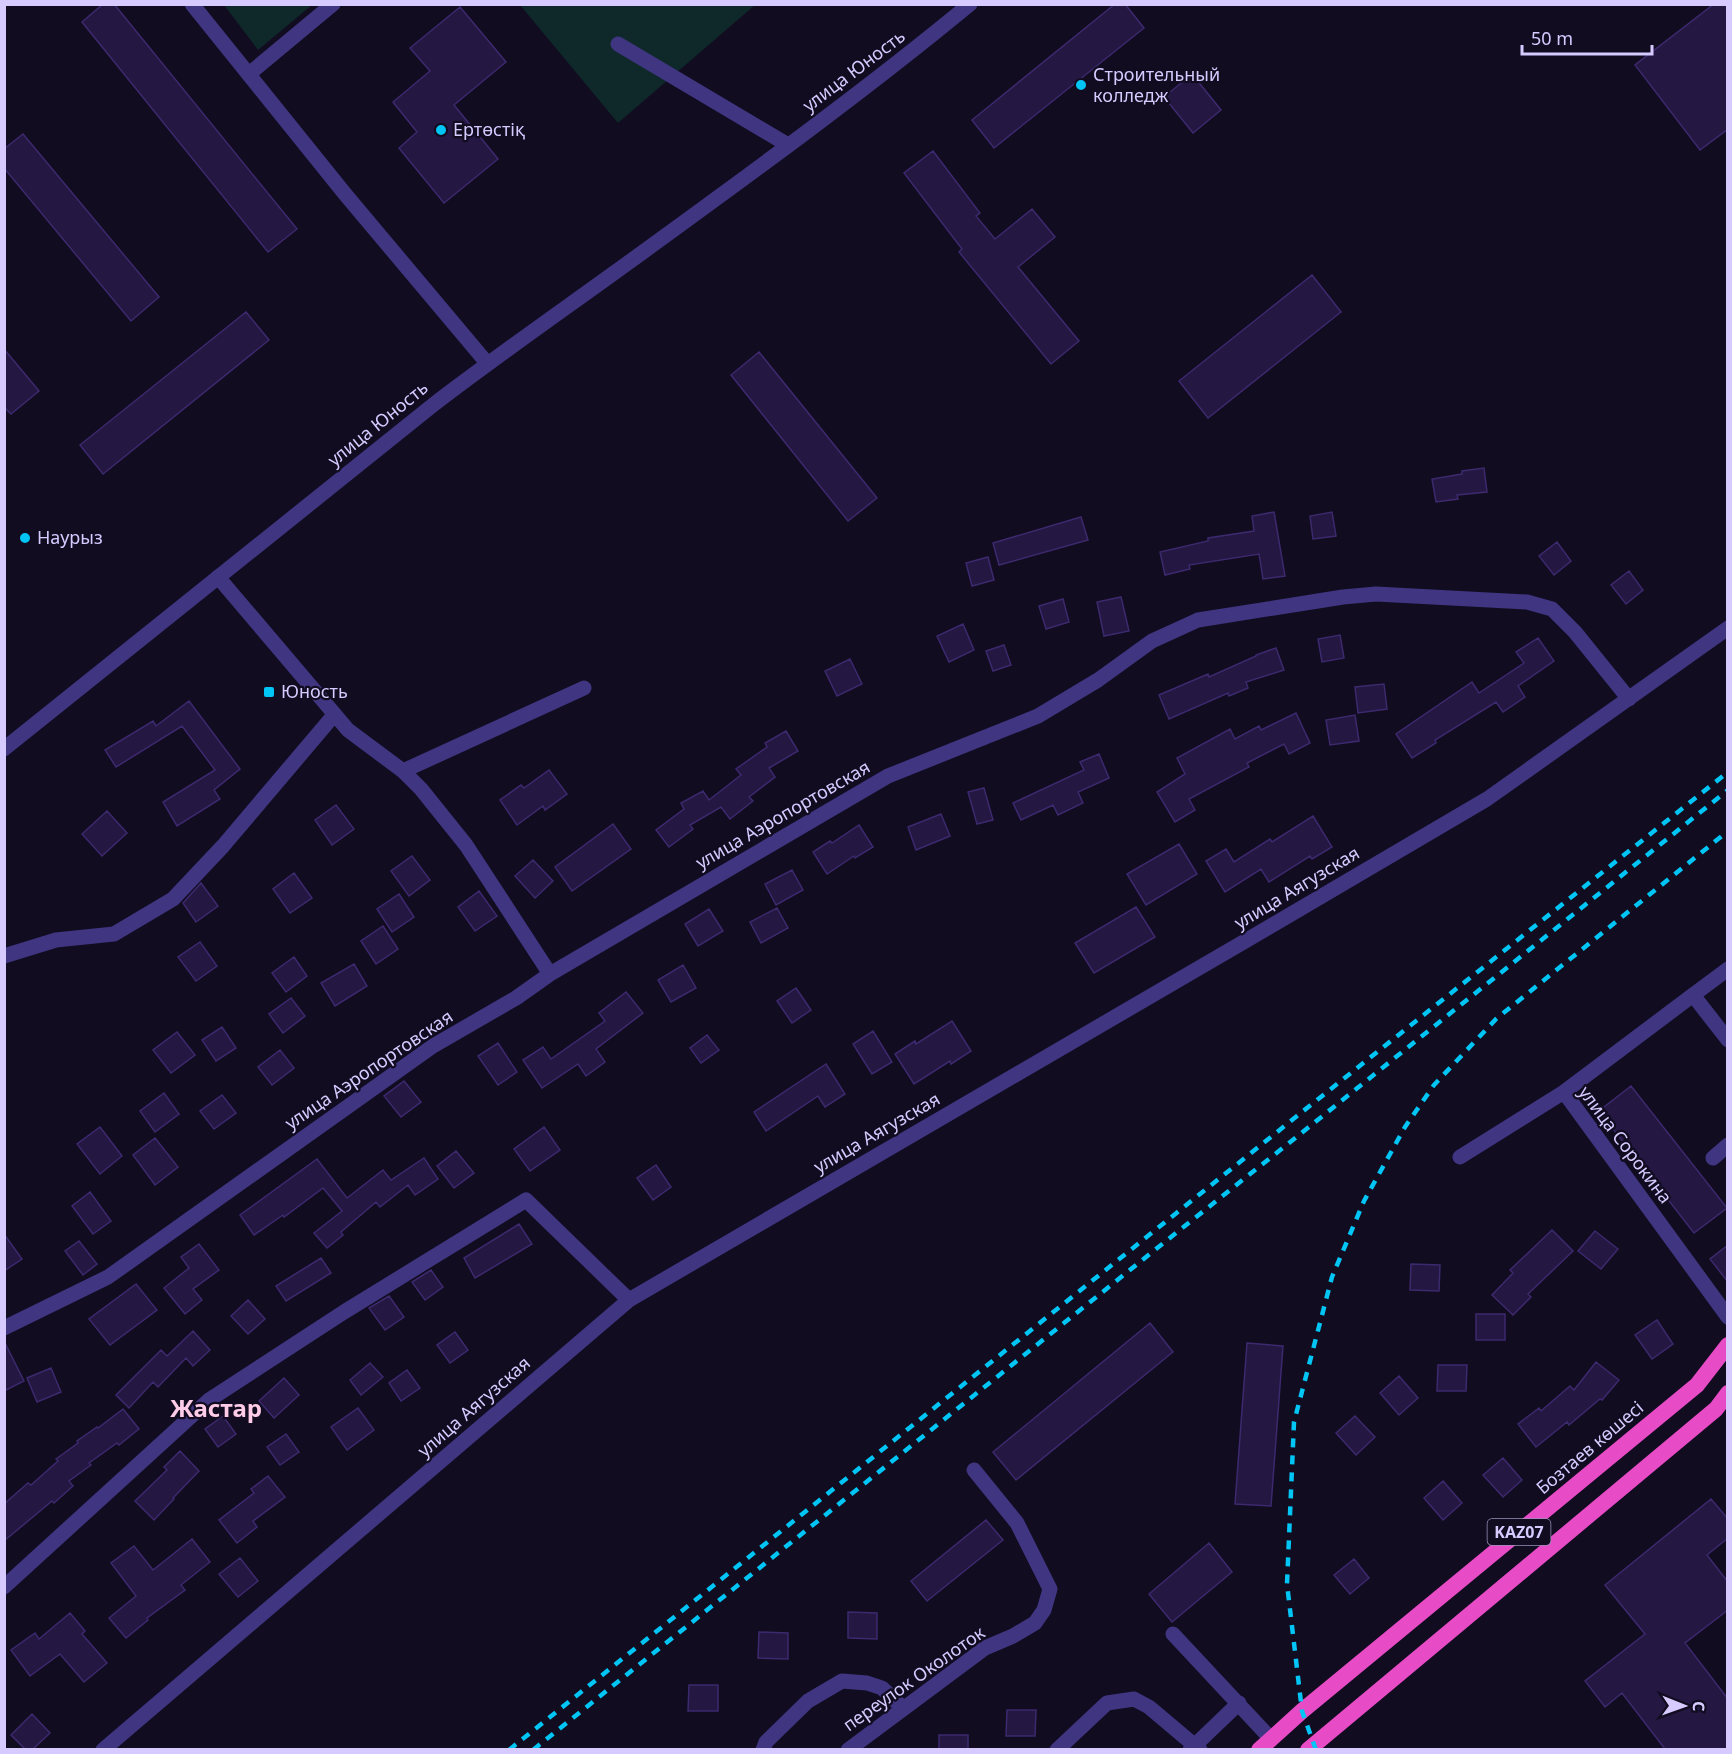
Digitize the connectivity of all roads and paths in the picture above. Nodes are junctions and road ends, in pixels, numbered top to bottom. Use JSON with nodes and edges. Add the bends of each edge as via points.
{"nodes":[{"id":1,"x":192,"y":4,"type":"edge"},
{"id":2,"x":333,"y":4,"type":"edge"},
{"id":3,"x":970,"y":4,"type":"edge"},
{"id":4,"x":618,"y":44,"type":"dead end"},
{"id":5,"x":249,"y":74,"type":"junction"},
{"id":6,"x":788,"y":144,"type":"junction"},
{"id":7,"x":487,"y":363,"type":"junction"},
{"id":8,"x":218,"y":577,"type":"junction"},
{"id":9,"x":1728,"y":628,"type":"edge"},
{"id":10,"x":584,"y":688,"type":"dead end"},
{"id":11,"x":1629,"y":699,"type":"junction"},
{"id":12,"x":334,"y":715,"type":"junction"},
{"id":13,"x":4,"y":749,"type":"edge"},
{"id":14,"x":403,"y":771,"type":"junction"},
{"id":15,"x":4,"y":956,"type":"edge"},
{"id":16,"x":1728,"y":969,"type":"edge"},
{"id":17,"x":550,"y":974,"type":"junction"},
{"id":18,"x":1693,"y":995,"type":"junction"},
{"id":19,"x":1728,"y":1040,"type":"edge"},
{"id":20,"x":1564,"y":1092,"type":"junction"},
{"id":21,"x":1728,"y":1145,"type":"edge"},
{"id":22,"x":1460,"y":1157,"type":"dead end"},
{"id":23,"x":1713,"y":1158,"type":"dead end"},
{"id":24,"x":629,"y":1300,"type":"junction"},
{"id":25,"x":1728,"y":1317,"type":"edge"},
{"id":26,"x":4,"y":1328,"type":"edge"},
{"id":27,"x":1728,"y":1345,"type":"edge"},
{"id":28,"x":1728,"y":1393,"type":"edge"},
{"id":29,"x":974,"y":1470,"type":"dead end"},
{"id":30,"x":4,"y":1587,"type":"edge"},
{"id":31,"x":1173,"y":1634,"type":"dead end"},
{"id":32,"x":1239,"y":1703,"type":"junction"},
{"id":33,"x":903,"y":1708,"type":"junction"},
{"id":34,"x":1265,"y":1744,"type":"edge"},
{"id":35,"x":1311,"y":1747,"type":"edge"},
{"id":36,"x":1195,"y":1748,"type":"edge"},
{"id":37,"x":103,"y":1749,"type":"edge"},
{"id":38,"x":763,"y":1749,"type":"edge"},
{"id":39,"x":848,"y":1749,"type":"edge"},
{"id":40,"x":1057,"y":1749,"type":"edge"}],
"edges":[{"from":1,"to":5,"type":"street"},
{"from":2,"to":5,"type":"street"},
{"from":3,"to":6,"type":"street","name":"улица Юность"},
{"from":4,"to":6,"type":"street"},
{"from":5,"to":7,"type":"street"},
{"from":6,"to":7,"type":"street","name":"улица Юность"},
{"from":7,"to":8,"type":"street","name":"улица Юность"},
{"from":8,"to":12,"type":"street"},
{"from":8,"to":13,"type":"street","name":"улица Юность"},
{"from":9,"to":11,"type":"street","name":"улица Аягузская"},
{"from":10,"to":14,"type":"street"},
{"from":11,"to":17,"type":"street","name":"улица Аэропортовская","via":[[1552,609],[1527,602],[1376,594],[1198,620],[1152,641],[1038,716],[888,776]]},
{"from":11,"to":24,"type":"street","name":"улица Аягузская","via":[[1487,799]]},
{"from":12,"to":14,"type":"street"},
{"from":12,"to":15,"type":"street","via":[[173,899],[114,934],[56,940]]},
{"from":14,"to":17,"type":"street","via":[[466,845]]},
{"from":16,"to":18,"type":"street"},
{"from":17,"to":26,"type":"street","name":"улица Аэропортовская","via":[[433,1046],[108,1277]]},
{"from":18,"to":19,"type":"street"},
{"from":18,"to":20,"type":"street"},
{"from":20,"to":22,"type":"street","name":"улица Сорокина"},
{"from":20,"to":25,"type":"street","name":"улица Сорокина"},
{"from":21,"to":23,"type":"street"},
{"from":24,"to":30,"type":"street","via":[[526,1200],[208,1400]]},
{"from":24,"to":37,"type":"street","name":"улица Аягузская"},
{"from":27,"to":34,"type":"highway","name":"Бозтаев көшесі","number":"KAZ07","via":[[1697,1385]]},
{"from":28,"to":35,"type":"highway","number":"KAZ07","via":[[1716,1408]]},
{"from":29,"to":33,"type":"street","name":"переулок Околоток","via":[[1017,1523],[1050,1589],[1044,1610],[1035,1623],[985,1648]]},
{"from":31,"to":32,"type":"street"},
{"from":32,"to":34,"type":"street"},
{"from":32,"to":36,"type":"street"},
{"from":33,"to":38,"type":"street","via":[[882,1688],[842,1681],[808,1701]]},
{"from":33,"to":39,"type":"street","name":"переулок Околоток"},
{"from":36,"to":40,"type":"street","via":[[1149,1707],[1134,1699],[1107,1703]]}]}
